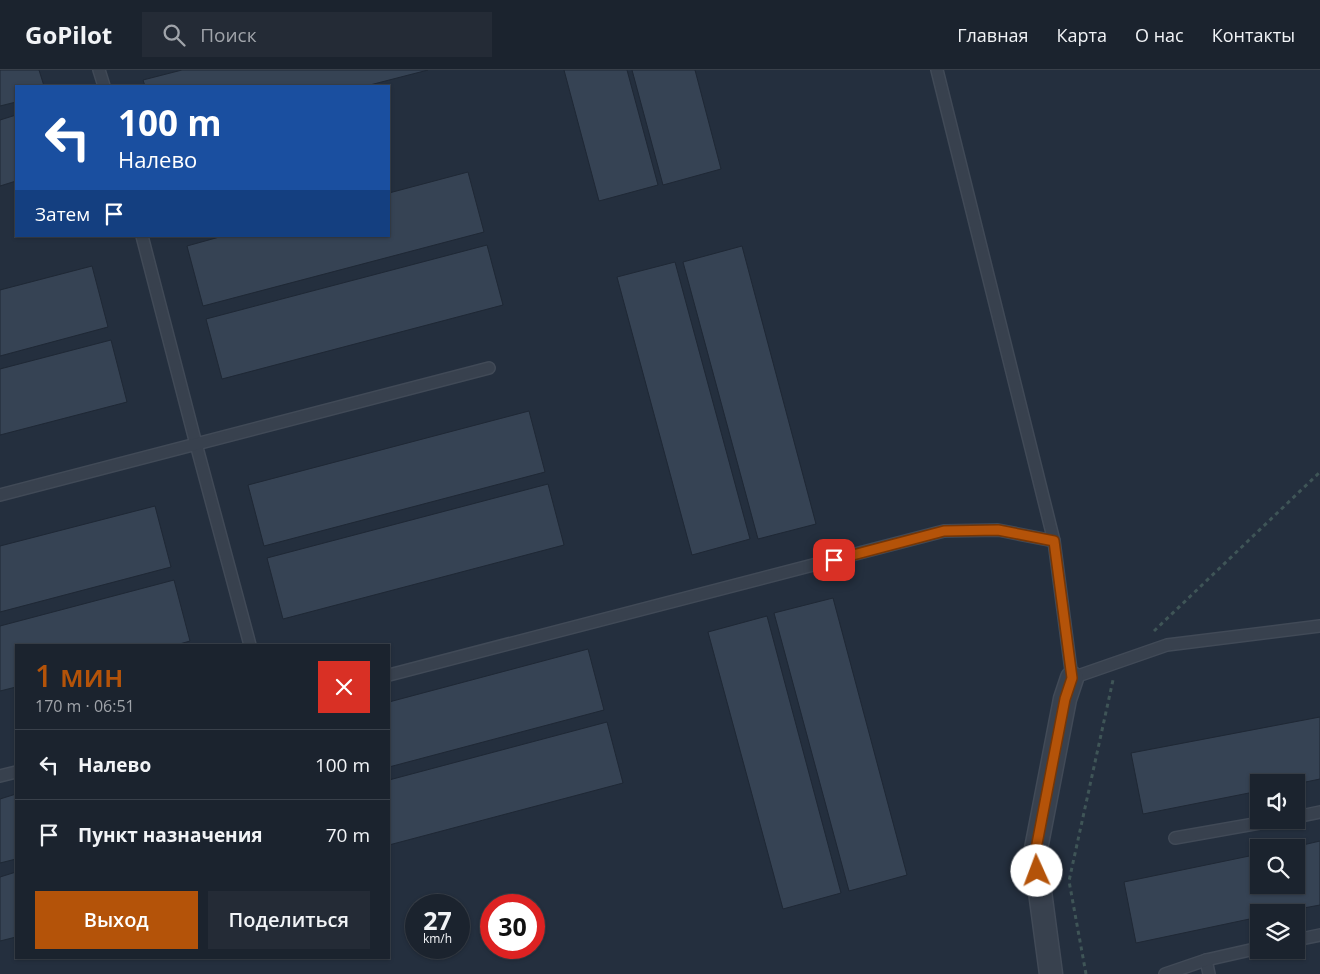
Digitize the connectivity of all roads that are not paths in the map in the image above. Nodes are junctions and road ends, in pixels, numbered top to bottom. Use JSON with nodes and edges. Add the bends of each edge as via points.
{"nodes":[{"id":1,"x":100,"y":70,"type":"edge"},
{"id":2,"x":937,"y":70,"type":"edge"},
{"id":3,"x":104,"y":85,"type":"edge"},
{"id":4,"x":142,"y":237,"type":"edge"},
{"id":5,"x":489,"y":368,"type":"dead end"},
{"id":6,"x":196,"y":444,"type":"junction"},
{"id":7,"x":0,"y":495,"type":"edge"},
{"id":8,"x":1054,"y":541,"type":"junction"},
{"id":9,"x":1320,"y":626,"type":"edge"},
{"id":10,"x":250,"y":644,"type":"edge"},
{"id":11,"x":390,"y":675,"type":"edge"},
{"id":12,"x":1072,"y":678,"type":"junction"},
{"id":13,"x":15,"y":772,"type":"edge"},
{"id":14,"x":0,"y":776,"type":"edge"},
{"id":15,"x":1320,"y":812,"type":"edge"},
{"id":16,"x":1305,"y":815,"type":"edge"},
{"id":17,"x":1250,"y":825,"type":"edge"},
{"id":18,"x":1175,"y":838,"type":"dead end"},
{"id":19,"x":1320,"y":935,"type":"edge"},
{"id":20,"x":1305,"y":938,"type":"edge"},
{"id":21,"x":1250,"y":950,"type":"edge"},
{"id":22,"x":1206,"y":960,"type":"junction"},
{"id":23,"x":1051,"y":974,"type":"edge"},
{"id":24,"x":1165,"y":974,"type":"edge"},
{"id":25,"x":1209,"y":974,"type":"edge"}],
"edges":[{"from":1,"to":3,"type":"lane"},
{"from":2,"to":8,"type":"lane"},
{"from":4,"to":6,"type":"lane"},
{"from":5,"to":6,"type":"lane"},
{"from":6,"to":7,"type":"lane"},
{"from":6,"to":10,"type":"lane"},
{"from":8,"to":11,"type":"lane","via":[[998,530],[944,531]]},
{"from":8,"to":12,"type":"lane"},
{"from":9,"to":12,"type":"lane","via":[[1167,645]]},
{"from":12,"to":23,"type":"street","via":[[1065,699],[1035,854]]},
{"from":13,"to":14,"type":"lane"},
{"from":15,"to":16,"type":"lane"},
{"from":17,"to":18,"type":"lane"},
{"from":19,"to":20,"type":"lane"},
{"from":21,"to":22,"type":"lane"},
{"from":22,"to":24,"type":"lane"},
{"from":22,"to":25,"type":"lane"}]}
